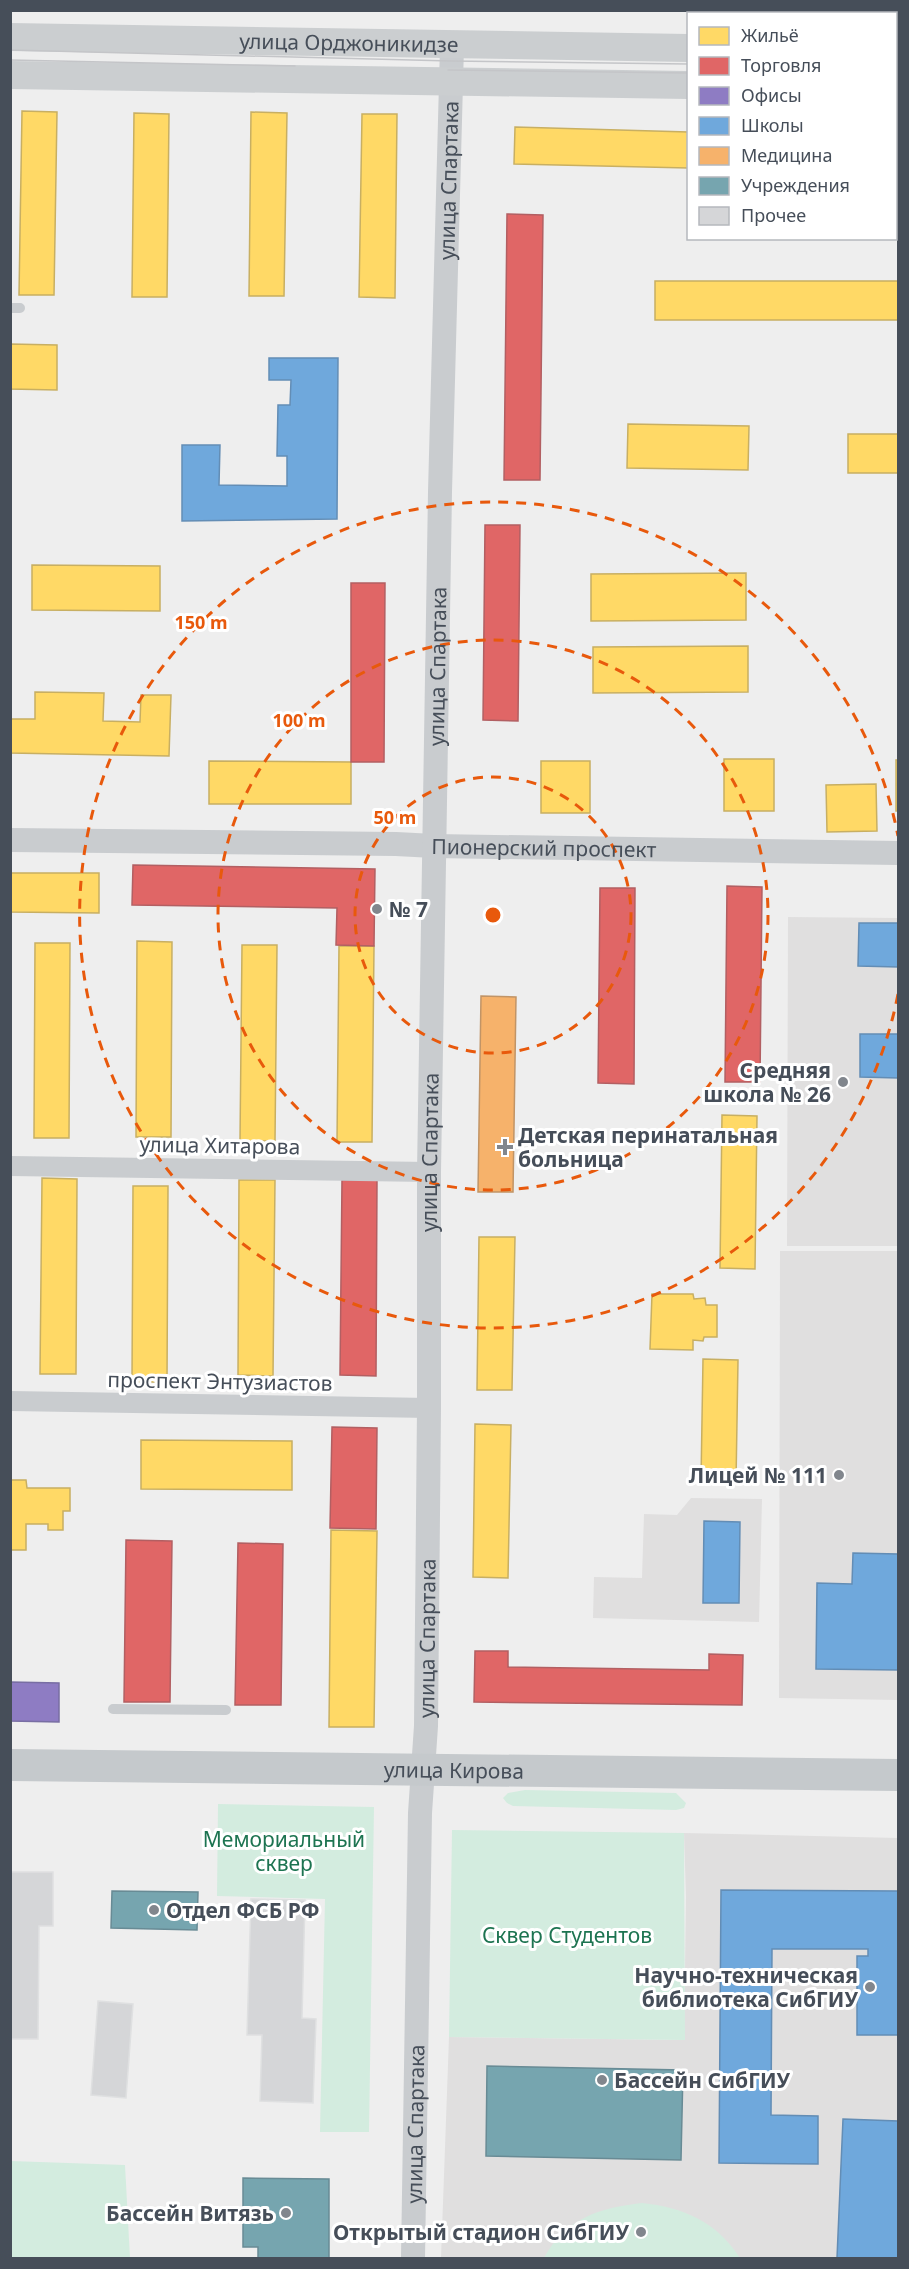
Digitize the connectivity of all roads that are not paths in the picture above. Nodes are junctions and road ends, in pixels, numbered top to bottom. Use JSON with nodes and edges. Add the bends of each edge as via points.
{"nodes":[{"id":1,"x":10,"y":37,"type":"edge"},
{"id":2,"x":452,"y":46,"type":"junction"},
{"id":3,"x":687,"y":48,"type":"edge"},
{"id":4,"x":10,"y":75,"type":"edge"},
{"id":5,"x":451,"y":82,"type":"junction"},
{"id":6,"x":687,"y":85,"type":"edge"},
{"id":7,"x":10,"y":840,"type":"edge"},
{"id":8,"x":434,"y":846,"type":"junction"},
{"id":9,"x":898,"y":853,"type":"edge"},
{"id":10,"x":10,"y":1166,"type":"edge"},
{"id":11,"x":429,"y":1172,"type":"junction"},
{"id":12,"x":10,"y":1401,"type":"edge"},
{"id":13,"x":429,"y":1408,"type":"junction"},
{"id":14,"x":113,"y":1710,"type":"dead end"},
{"id":15,"x":226,"y":1710,"type":"dead end"},
{"id":16,"x":10,"y":1765,"type":"edge"},
{"id":17,"x":422,"y":1770,"type":"junction"},
{"id":18,"x":898,"y":1775,"type":"edge"},
{"id":19,"x":413,"y":2259,"type":"edge"}],
"edges":[{"from":1,"to":2,"type":"main road","name":"улица Орджоникидзе"},
{"from":2,"to":3,"type":"main road","name":"улица Орджоникидзе"},
{"from":2,"to":5,"type":"street","name":"улица Спартака"},
{"from":4,"to":5,"type":"main road","name":"улица Орджоникидзе"},
{"from":5,"to":6,"type":"main road","name":"улица Орджоникидзе"},
{"from":5,"to":8,"type":"street","name":"улица Спартака"},
{"from":7,"to":8,"type":"street","name":"Пионерский проспект"},
{"from":8,"to":9,"type":"street","name":"Пионерский проспект"},
{"from":8,"to":11,"type":"street","name":"улица Спартака"},
{"from":10,"to":11,"type":"street","name":"улица Хитарова"},
{"from":11,"to":13,"type":"street","name":"улица Спартака"},
{"from":12,"to":13,"type":"street","name":"проспект Энтузиастов"},
{"from":13,"to":17,"type":"street","name":"улица Спартака","via":[[426,1726]]},
{"from":14,"to":15,"type":"lane"},
{"from":16,"to":17,"type":"main road","name":"улица Кирова"},
{"from":17,"to":18,"type":"main road","name":"улица Кирова"},
{"from":17,"to":19,"type":"street","name":"улица Спартака"}]}
